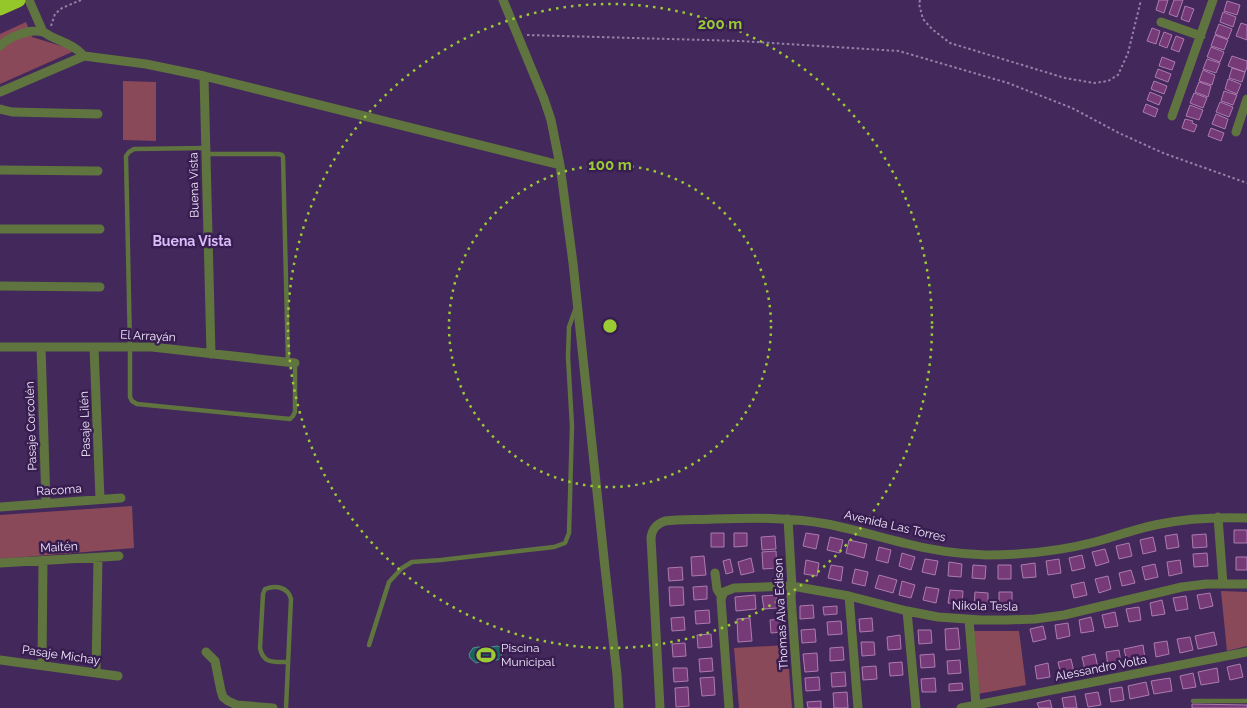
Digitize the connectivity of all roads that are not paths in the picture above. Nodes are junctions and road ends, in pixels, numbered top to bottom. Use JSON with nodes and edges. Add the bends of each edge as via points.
{"nodes":[{"id":1,"x":18,"y":0,"type":"edge"},
{"id":2,"x":28,"y":0,"type":"edge"},
{"id":3,"x":504,"y":0,"type":"edge"},
{"id":4,"x":1213,"y":0,"type":"edge"},
{"id":5,"x":0,"y":8,"type":"edge"},
{"id":6,"x":1161,"y":22,"type":"dead end"},
{"id":7,"x":43,"y":32,"type":"junction"},
{"id":8,"x":1200,"y":36,"type":"junction"},
{"id":9,"x":0,"y":46,"type":"edge"},
{"id":10,"x":84,"y":56,"type":"junction"},
{"id":11,"x":204,"y":76,"type":"junction"},
{"id":12,"x":0,"y":92,"type":"edge"},
{"id":13,"x":1247,"y":100,"type":"edge"},
{"id":14,"x":0,"y":109,"type":"edge"},
{"id":15,"x":98,"y":114,"type":"dead end"},
{"id":16,"x":1172,"y":116,"type":"dead end"},
{"id":17,"x":1244,"y":119,"type":"edge"},
{"id":18,"x":1236,"y":132,"type":"dead end"},
{"id":19,"x":206,"y":151,"type":"junction"},
{"id":20,"x":560,"y":165,"type":"junction"},
{"id":21,"x":0,"y":170,"type":"edge"},
{"id":22,"x":98,"y":171,"type":"dead end"},
{"id":23,"x":100,"y":228,"type":"dead end"},
{"id":24,"x":0,"y":229,"type":"edge"},
{"id":25,"x":0,"y":286,"type":"edge"},
{"id":26,"x":100,"y":287,"type":"dead end"},
{"id":27,"x":578,"y":304,"type":"junction"},
{"id":28,"x":0,"y":347,"type":"edge"},
{"id":29,"x":41,"y":347,"type":"junction"},
{"id":30,"x":94,"y":347,"type":"junction"},
{"id":31,"x":130,"y":347,"type":"junction"},
{"id":32,"x":211,"y":354,"type":"junction"},
{"id":33,"x":291,"y":363,"type":"junction"},
{"id":34,"x":121,"y":498,"type":"dead end"},
{"id":35,"x":100,"y":499,"type":"junction"},
{"id":36,"x":46,"y":503,"type":"junction"},
{"id":37,"x":0,"y":507,"type":"edge"},
{"id":38,"x":1218,"y":517,"type":"junction"},
{"id":39,"x":1247,"y":518,"type":"edge"},
{"id":40,"x":788,"y":519,"type":"junction"},
{"id":41,"x":119,"y":556,"type":"dead end"},
{"id":42,"x":98,"y":558,"type":"junction"},
{"id":43,"x":43,"y":561,"type":"junction"},
{"id":44,"x":0,"y":563,"type":"edge"},
{"id":45,"x":715,"y":573,"type":"dead end"},
{"id":46,"x":1223,"y":584,"type":"junction"},
{"id":47,"x":1247,"y":584,"type":"edge"},
{"id":48,"x":792,"y":586,"type":"junction"},
{"id":49,"x":723,"y":594,"type":"junction"},
{"id":50,"x":849,"y":596,"type":"junction"},
{"id":51,"x":907,"y":611,"type":"junction"},
{"id":52,"x":969,"y":620,"type":"junction"},
{"id":53,"x":369,"y":645,"type":"dead end"},
{"id":54,"x":206,"y":652,"type":"dead end"},
{"id":55,"x":1247,"y":652,"type":"edge"},
{"id":56,"x":0,"y":660,"type":"edge"},
{"id":57,"x":288,"y":662,"type":"junction"},
{"id":58,"x":42,"y":666,"type":"junction"},
{"id":59,"x":96,"y":673,"type":"junction"},
{"id":60,"x":118,"y":676,"type":"dead end"},
{"id":61,"x":1193,"y":701,"type":"dead end"},
{"id":62,"x":1247,"y":701,"type":"edge"},
{"id":63,"x":976,"y":705,"type":"junction"},
{"id":64,"x":273,"y":708,"type":"edge"},
{"id":65,"x":286,"y":708,"type":"edge"},
{"id":66,"x":619,"y":708,"type":"edge"},
{"id":67,"x":660,"y":708,"type":"edge"},
{"id":68,"x":729,"y":708,"type":"edge"},
{"id":69,"x":799,"y":708,"type":"edge"},
{"id":70,"x":858,"y":708,"type":"edge"},
{"id":71,"x":916,"y":708,"type":"edge"},
{"id":72,"x":961,"y":708,"type":"edge"}],
"edges":[{"from":1,"to":5,"type":"highway"},
{"from":2,"to":7,"type":"street"},
{"from":3,"to":20,"type":"street","via":[[544,99]]},
{"from":4,"to":8,"type":"street"},
{"from":6,"to":8,"type":"street"},
{"from":7,"to":9,"type":"street","via":[[12,37]]},
{"from":7,"to":10,"type":"street","via":[[77,48]]},
{"from":8,"to":16,"type":"street"},
{"from":10,"to":11,"type":"street"},
{"from":10,"to":12,"type":"street"},
{"from":11,"to":19,"type":"street","name":"Buena Vista"},
{"from":11,"to":20,"type":"street"},
{"from":13,"to":17,"type":"street"},
{"from":14,"to":15,"type":"street"},
{"from":17,"to":18,"type":"street"},
{"from":19,"to":31,"type":"lane","via":[[134,149],[126,156]]},
{"from":19,"to":32,"type":"street","name":"Buena Vista"},
{"from":19,"to":33,"type":"lane","via":[[278,154],[283,157]]},
{"from":20,"to":27,"type":"street"},
{"from":21,"to":22,"type":"street"},
{"from":23,"to":24,"type":"street"},
{"from":25,"to":26,"type":"street"},
{"from":27,"to":53,"type":"lane","via":[[569,327],[572,426],[566,543],[554,547],[412,562],[389,582]]},
{"from":27,"to":66,"type":"street"},
{"from":28,"to":29,"type":"street","name":"El Arrayán"},
{"from":29,"to":30,"type":"street","name":"El Arrayán"},
{"from":29,"to":36,"type":"street","name":"Pasaje Corcolén"},
{"from":30,"to":31,"type":"street","name":"El Arrayán"},
{"from":30,"to":35,"type":"street","name":"Pasaje Lilén"},
{"from":31,"to":32,"type":"street","name":"El Arrayán"},
{"from":31,"to":33,"type":"lane","via":[[129,394],[137,404],[290,419],[294,415]]},
{"from":32,"to":33,"type":"street","name":"El Arrayán"},
{"from":34,"to":35,"type":"street","name":"Racoma"},
{"from":35,"to":36,"type":"street","name":"Racoma"},
{"from":36,"to":37,"type":"street","name":"Racoma"},
{"from":38,"to":39,"type":"street","name":"Avenida Las Torres"},
{"from":38,"to":40,"type":"street","name":"Avenida Las Torres","via":[[1161,524],[1058,549],[994,555],[905,544],[828,524]]},
{"from":38,"to":46,"type":"street"},
{"from":40,"to":48,"type":"street","name":"Thomas Alva Edison"},
{"from":40,"to":67,"type":"street","name":"Avenida Las Torres","via":[[669,521],[655,526],[651,538]]},
{"from":41,"to":42,"type":"street","name":"Maitén"},
{"from":42,"to":43,"type":"street","name":"Maitén"},
{"from":42,"to":59,"type":"street"},
{"from":43,"to":44,"type":"street","name":"Maitén"},
{"from":43,"to":58,"type":"street"},
{"from":45,"to":49,"type":"street","via":[[717,589]]},
{"from":46,"to":47,"type":"street","name":"Nikola Tesla"},
{"from":46,"to":52,"type":"street","name":"Nikola Tesla","via":[[1182,587],[1049,617]]},
{"from":48,"to":49,"type":"street","name":"Nikola Tesla","via":[[738,587]]},
{"from":48,"to":50,"type":"street","name":"Nikola Tesla"},
{"from":48,"to":69,"type":"street","name":"Thomas Alva Edison","via":[[790,597]]},
{"from":49,"to":68,"type":"street"},
{"from":50,"to":51,"type":"street","name":"Nikola Tesla"},
{"from":50,"to":70,"type":"street"},
{"from":51,"to":52,"type":"street","name":"Nikola Tesla"},
{"from":51,"to":71,"type":"street"},
{"from":52,"to":63,"type":"street"},
{"from":54,"to":64,"type":"street","via":[[215,661],[221,691],[228,701],[237,705]]},
{"from":55,"to":63,"type":"street","name":"Alessandro Volta"},
{"from":56,"to":58,"type":"street","name":"Pasaje Michay"},
{"from":57,"to":57,"type":"lane","via":[[291,599],[286,590],[269,587],[263,594],[261,653],[268,660]]},
{"from":57,"to":65,"type":"lane"},
{"from":58,"to":59,"type":"street","name":"Pasaje Michay"},
{"from":59,"to":60,"type":"street","name":"Pasaje Michay"},
{"from":61,"to":62,"type":"lane"},
{"from":63,"to":72,"type":"street","name":"Alessandro Volta"}]}
